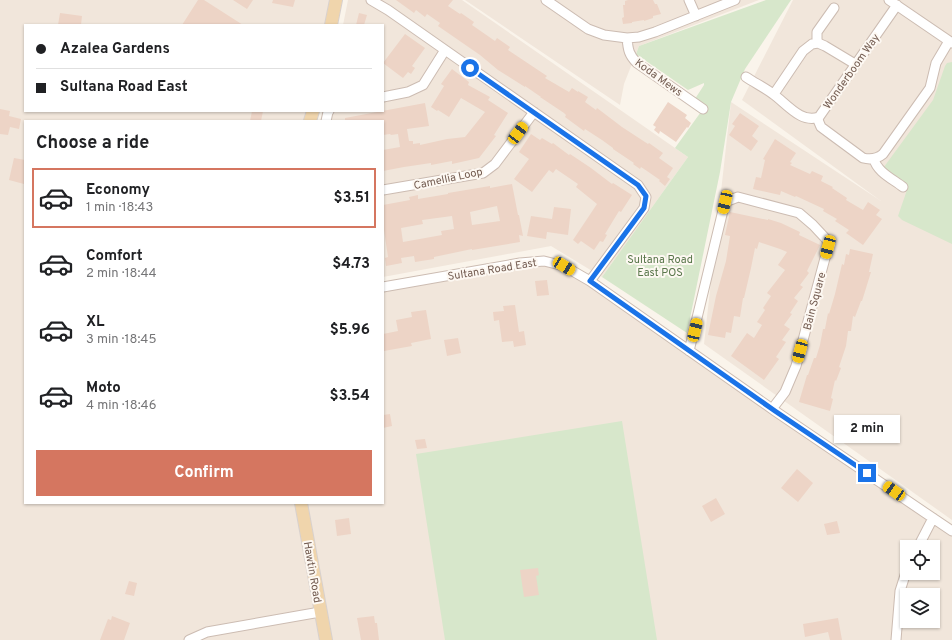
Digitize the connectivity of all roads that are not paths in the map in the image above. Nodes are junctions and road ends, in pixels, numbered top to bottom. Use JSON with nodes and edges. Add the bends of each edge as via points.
{"nodes":[{"id":1,"x":336,"y":0,"type":"edge"},
{"id":2,"x":371,"y":0,"type":"edge"},
{"id":3,"x":546,"y":0,"type":"edge"},
{"id":4,"x":689,"y":0,"type":"edge"},
{"id":5,"x":735,"y":0,"type":"edge"},
{"id":6,"x":893,"y":3,"type":"edge"},
{"id":7,"x":834,"y":8,"type":"dead end"},
{"id":8,"x":696,"y":16,"type":"junction"},
{"id":9,"x":331,"y":24,"type":"edge"},
{"id":10,"x":627,"y":38,"type":"junction"},
{"id":11,"x":950,"y":42,"type":"edge"},
{"id":12,"x":818,"y":43,"type":"junction"},
{"id":13,"x":445,"y":50,"type":"junction"},
{"id":14,"x":856,"y":64,"type":"junction"},
{"id":15,"x":746,"y":77,"type":"dead end"},
{"id":16,"x":774,"y":94,"type":"junction"},
{"id":17,"x":384,"y":97,"type":"edge"},
{"id":18,"x":703,"y":109,"type":"dead end"},
{"id":19,"x":534,"y":112,"type":"junction"},
{"id":20,"x":819,"y":117,"type":"junction"},
{"id":21,"x":874,"y":159,"type":"junction"},
{"id":22,"x":903,"y":187,"type":"dead end"},
{"id":23,"x":384,"y":190,"type":"edge"},
{"id":24,"x":590,"y":281,"type":"junction"},
{"id":25,"x":384,"y":287,"type":"edge"},
{"id":26,"x":690,"y":351,"type":"junction"},
{"id":27,"x":772,"y":409,"type":"junction"},
{"id":28,"x":301,"y":504,"type":"edge"},
{"id":29,"x":933,"y":518,"type":"junction"},
{"id":30,"x":952,"y":531,"type":"edge"},
{"id":31,"x":922,"y":540,"type":"edge"},
{"id":32,"x":904,"y":580,"type":"edge"},
{"id":33,"x":320,"y":612,"type":"junction"},
{"id":34,"x":189,"y":640,"type":"edge"},
{"id":35,"x":326,"y":640,"type":"edge"},
{"id":36,"x":896,"y":640,"type":"edge"}],
"edges":[{"from":1,"to":9,"type":"main road"},
{"from":2,"to":13,"type":"street"},
{"from":3,"to":10,"type":"street","via":[[588,28],[604,35]]},
{"from":4,"to":8,"type":"street"},
{"from":5,"to":8,"type":"street"},
{"from":6,"to":11,"type":"street"},
{"from":6,"to":14,"type":"street","name":"Wonderboom Way"},
{"from":7,"to":12,"type":"street","via":[[817,32]]},
{"from":8,"to":10,"type":"street","via":[[655,32]]},
{"from":10,"to":18,"type":"street","name":"Koda Mews","via":[[630,53],[638,63]]},
{"from":11,"to":21,"type":"street","via":[[936,63],[930,88],[883,154]]},
{"from":12,"to":14,"type":"street"},
{"from":12,"to":16,"type":"street","via":[[803,51]]},
{"from":13,"to":17,"type":"street","via":[[423,85],[408,92]]},
{"from":13,"to":19,"type":"street"},
{"from":14,"to":20,"type":"street","name":"Wonderboom Way"},
{"from":15,"to":16,"type":"street"},
{"from":16,"to":20,"type":"street","via":[[804,117]]},
{"from":19,"to":23,"type":"street","name":"Camellia Loop","via":[[495,164],[483,173]]},
{"from":19,"to":24,"type":"street","via":[[638,185],[646,196],[644,208]]},
{"from":20,"to":21,"type":"street","name":"Wonderboom Way","via":[[819,124],[823,130],[863,158]]},
{"from":21,"to":22,"type":"street","via":[[883,173]]},
{"from":24,"to":25,"type":"street","name":"Sultana Road East","via":[[564,266],[544,261]]},
{"from":24,"to":26,"type":"street","name":"Sultana Road East"},
{"from":26,"to":27,"type":"street","name":"Sultana Road East"},
{"from":26,"to":27,"type":"street","name":"Bain Square","via":[[725,202],[738,197],[799,213],[827,240],[828,247],[796,366],[785,392]]},
{"from":27,"to":29,"type":"street","name":"Sultana Road East"},
{"from":28,"to":33,"type":"main road","name":"Hawtin Road"},
{"from":29,"to":30,"type":"street","name":"Sultana Road East"},
{"from":29,"to":31,"type":"street"},
{"from":32,"to":36,"type":"street","via":[[900,592]]},
{"from":33,"to":34,"type":"street","via":[[206,632]]},
{"from":33,"to":35,"type":"main road","name":"Hawtin Road"}]}
